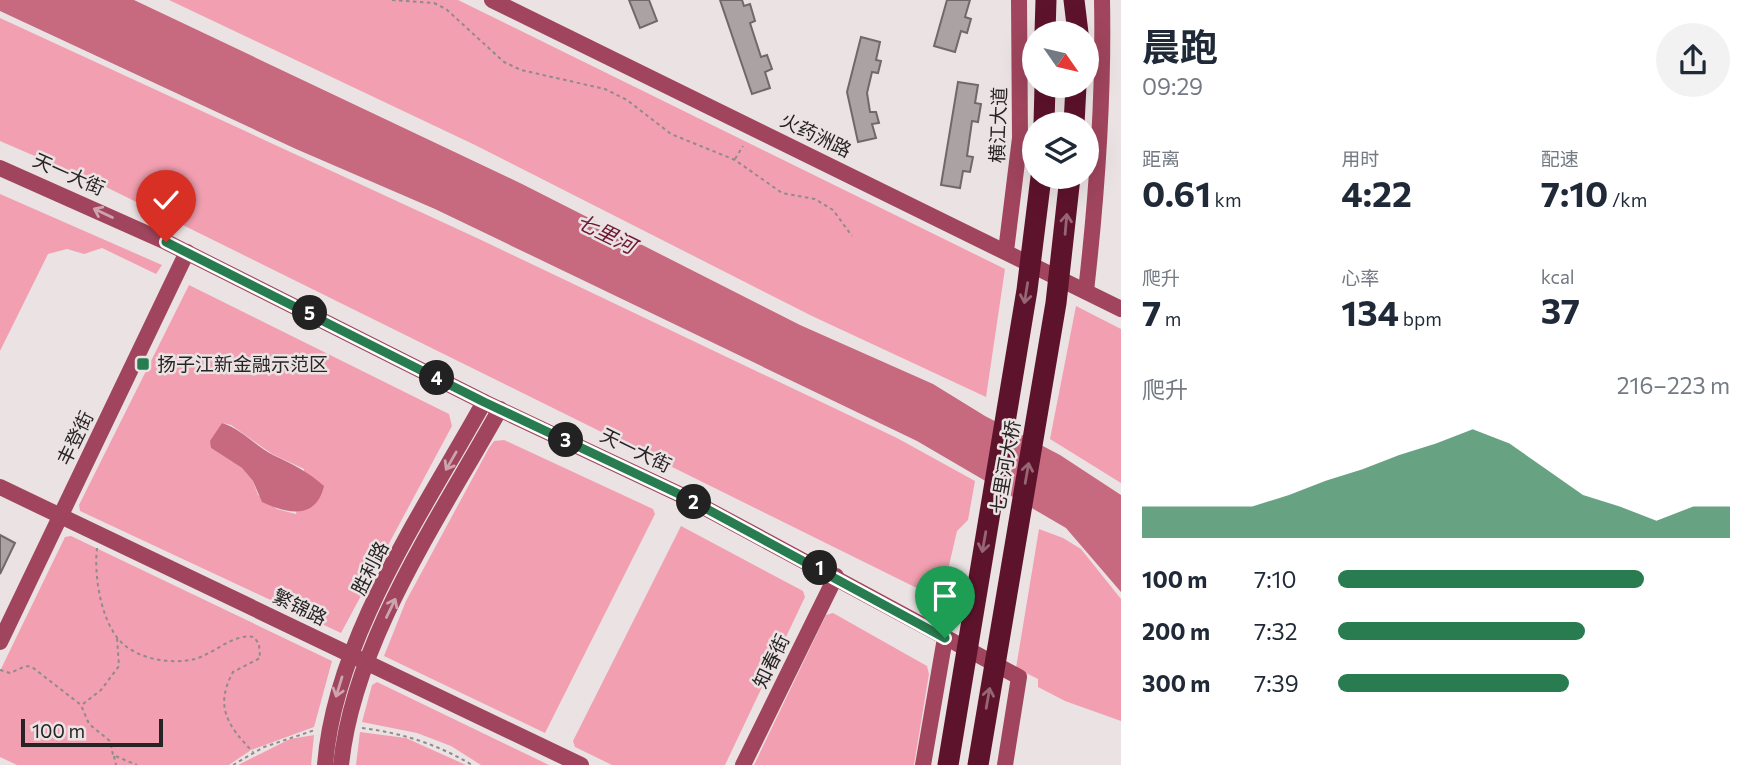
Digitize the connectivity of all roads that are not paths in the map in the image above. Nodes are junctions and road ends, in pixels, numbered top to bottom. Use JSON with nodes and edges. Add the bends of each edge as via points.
{"nodes":[{"id":1,"x":492,"y":0,"type":"edge"},
{"id":2,"x":1019,"y":0,"type":"edge"},
{"id":3,"x":1074,"y":0,"type":"edge"},
{"id":4,"x":1080,"y":0,"type":"edge"},
{"id":5,"x":1102,"y":0,"type":"edge"},
{"id":6,"x":1077,"y":21,"type":"edge"},
{"id":7,"x":1079,"y":21,"type":"edge"},
{"id":8,"x":0,"y":168,"type":"edge"},
{"id":9,"x":1040,"y":189,"type":"edge"},
{"id":10,"x":1069,"y":189,"type":"edge"},
{"id":11,"x":1006,"y":251,"type":"junction"},
{"id":12,"x":187,"y":252,"type":"junction"},
{"id":13,"x":1086,"y":290,"type":"junction"},
{"id":14,"x":1121,"y":309,"type":"edge"},
{"id":15,"x":484,"y":402,"type":"junction"},
{"id":16,"x":500,"y":409,"type":"junction"},
{"id":17,"x":0,"y":487,"type":"edge"},
{"id":18,"x":61,"y":516,"type":"junction"},
{"id":19,"x":836,"y":576,"type":"junction"},
{"id":20,"x":945,"y":638,"type":"junction"},
{"id":21,"x":0,"y":642,"type":"edge"},
{"id":22,"x":357,"y":658,"type":"junction"},
{"id":23,"x":325,"y":765,"type":"edge"},
{"id":24,"x":341,"y":765,"type":"edge"},
{"id":25,"x":581,"y":765,"type":"edge"},
{"id":26,"x":743,"y":765,"type":"edge"},
{"id":27,"x":923,"y":765,"type":"edge"},
{"id":28,"x":948,"y":765,"type":"edge"},
{"id":29,"x":978,"y":765,"type":"edge"},
{"id":30,"x":1005,"y":765,"type":"edge"}],
"edges":[{"from":1,"to":11,"type":"street","name":"火药洲路"},
{"from":2,"to":11,"type":"street","name":"横江大道","via":[[1020,138]]},
{"from":3,"to":6,"type":"highway"},
{"from":4,"to":7,"type":"highway"},
{"from":5,"to":13,"type":"street","via":[[1097,188]]},
{"from":12,"to":8,"type":"street","name":"天一大街","one_way":true},
{"from":9,"to":28,"type":"highway","name":"七里河大桥","one_way":true,"bridge":true},
{"from":29,"to":10,"type":"highway","name":"七里河大桥","one_way":true,"bridge":true,"via":[[1056,303]]},
{"from":11,"to":13,"type":"street","name":"火药洲路"},
{"from":12,"to":15,"type":"street","name":"天一大街"},
{"from":12,"to":18,"type":"street","name":"丰登街"},
{"from":13,"to":14,"type":"street","name":"火药洲路"},
{"from":15,"to":16,"type":"street","name":"天一大街"},
{"from":15,"to":22,"type":"street","name":"胜利路","one_way":true,"via":[[390,572]]},
{"from":16,"to":19,"type":"street","name":"天一大街","via":[[681,495]]},
{"from":22,"to":16,"type":"street","one_way":true},
{"from":17,"to":18,"type":"street","name":"繁锦路"},
{"from":18,"to":21,"type":"street","name":"丰登街"},
{"from":18,"to":22,"type":"street","name":"繁锦路"},
{"from":19,"to":20,"type":"street","name":"天一大街"},
{"from":19,"to":26,"type":"street","name":"知春街"},
{"from":20,"to":27,"type":"street"},
{"from":20,"to":30,"type":"street","via":[[1019,677]]},
{"from":22,"to":23,"type":"street","name":"胜利路","one_way":true,"via":[[337,694]]},
{"from":22,"to":24,"type":"street"},
{"from":22,"to":25,"type":"street","name":"繁锦路"}]}
